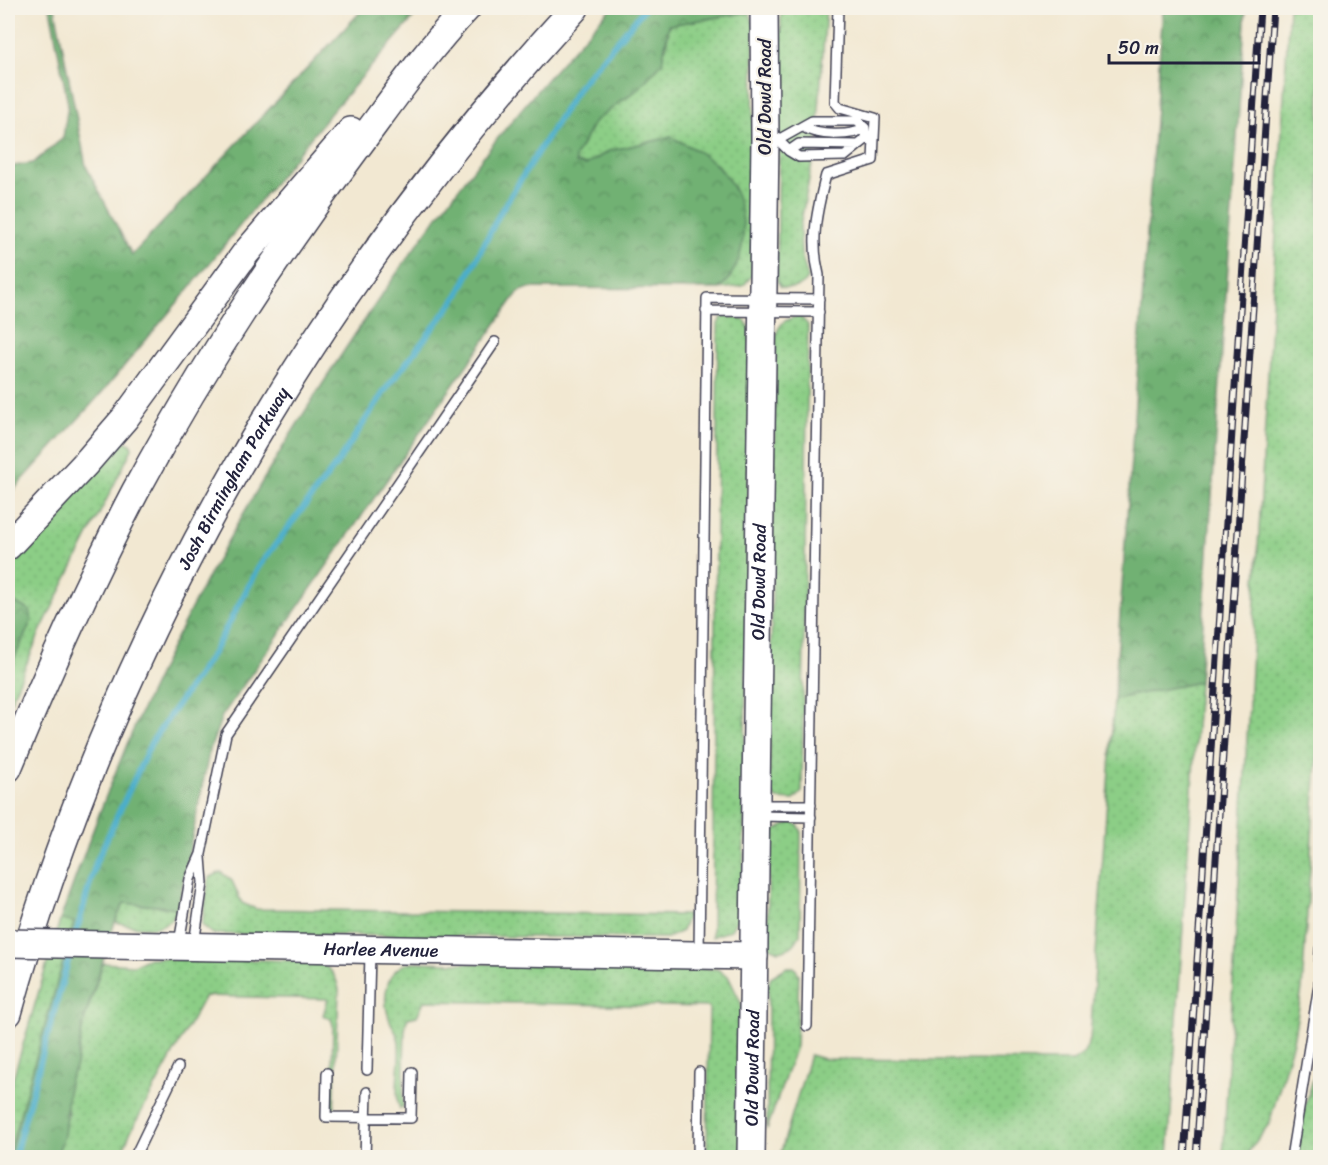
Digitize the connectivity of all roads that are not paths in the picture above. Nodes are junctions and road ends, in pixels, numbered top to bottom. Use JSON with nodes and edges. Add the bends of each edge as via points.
{"nodes":[{"id":1,"x":575,"y":8,"type":"edge"},
{"id":2,"x":764,"y":8,"type":"edge"},
{"id":3,"x":838,"y":8,"type":"edge"},
{"id":4,"x":464,"y":11,"type":"edge"},
{"id":5,"x":866,"y":141,"type":"junction"},
{"id":6,"x":777,"y":144,"type":"junction"},
{"id":7,"x":819,"y":299,"type":"junction"},
{"id":8,"x":763,"y":305,"type":"junction"},
{"id":9,"x":706,"y":311,"type":"junction"},
{"id":10,"x":819,"y":312,"type":"junction"},
{"id":11,"x":495,"y":342,"type":"dead end"},
{"id":12,"x":8,"y":546,"type":"edge"},
{"id":13,"x":8,"y":768,"type":"edge"},
{"id":14,"x":811,"y":806,"type":"junction"},
{"id":15,"x":757,"y":811,"type":"junction"},
{"id":16,"x":811,"y":817,"type":"junction"},
{"id":17,"x":201,"y":855,"type":"junction"},
{"id":18,"x":8,"y":943,"type":"edge"},
{"id":19,"x":186,"y":945,"type":"junction"},
{"id":20,"x":370,"y":948,"type":"junction"},
{"id":21,"x":1320,"y":949,"type":"edge"},
{"id":22,"x":699,"y":953,"type":"junction"},
{"id":23,"x":754,"y":956,"type":"junction"},
{"id":24,"x":8,"y":1013,"type":"edge"},
{"id":25,"x":807,"y":1026,"type":"dead end"},
{"id":26,"x":178,"y":1067,"type":"dead end"},
{"id":27,"x":367,"y":1070,"type":"dead end"},
{"id":28,"x":412,"y":1072,"type":"dead end"},
{"id":29,"x":699,"y":1072,"type":"dead end"},
{"id":30,"x":327,"y":1073,"type":"dead end"},
{"id":31,"x":367,"y":1092,"type":"dead end"},
{"id":32,"x":366,"y":1118,"type":"junction"},
{"id":33,"x":134,"y":1158,"type":"edge"},
{"id":34,"x":365,"y":1158,"type":"edge"},
{"id":35,"x":698,"y":1158,"type":"edge"},
{"id":36,"x":751,"y":1158,"type":"edge"},
{"id":37,"x":1291,"y":1158,"type":"edge"}],
"edges":[{"from":1,"to":24,"type":"main road","name":"Josh Birmingham Parkway","via":[[410,204],[315,339],[224,490],[162,608],[107,728],[31,928]]},
{"from":2,"to":6,"type":"main road","name":"Old Dowd Road"},
{"from":3,"to":5,"type":"lane","via":[[836,102],[840,108],[875,118]]},
{"from":4,"to":12,"type":"main road","via":[[331,152],[245,255],[125,418]]},
{"from":4,"to":13,"type":"main road","via":[[304,218],[216,352],[135,492],[57,651]]},
{"from":5,"to":6,"type":"lane"},
{"from":5,"to":6,"type":"lane","via":[[865,128],[857,121],[812,121]]},
{"from":5,"to":7,"type":"lane","via":[[873,160],[826,175],[813,233]]},
{"from":6,"to":8,"type":"main road","name":"Old Dowd Road"},
{"from":7,"to":8,"type":"lane"},
{"from":7,"to":10,"type":"lane"},
{"from":8,"to":9,"type":"lane"},
{"from":8,"to":9,"type":"lane","via":[[706,298]]},
{"from":8,"to":10,"type":"lane"},
{"from":8,"to":15,"type":"main road","name":"Old Dowd Road"},
{"from":9,"to":22,"type":"lane"},
{"from":10,"to":14,"type":"lane"},
{"from":11,"to":17,"type":"lane","via":[[226,734]]},
{"from":14,"to":15,"type":"lane"},
{"from":14,"to":16,"type":"lane"},
{"from":15,"to":16,"type":"lane"},
{"from":15,"to":23,"type":"main road","name":"Old Dowd Road"},
{"from":16,"to":25,"type":"lane"},
{"from":17,"to":19,"type":"lane","via":[[203,883]]},
{"from":17,"to":19,"type":"lane","via":[[190,879]]},
{"from":18,"to":19,"type":"main road","name":"Harlee Avenue","bridge":true},
{"from":19,"to":20,"type":"main road","name":"Harlee Avenue"},
{"from":20,"to":22,"type":"main road","name":"Harlee Avenue"},
{"from":20,"to":27,"type":"lane"},
{"from":21,"to":37,"type":"lane","via":[[1319,985]]},
{"from":22,"to":23,"type":"main road","name":"Harlee Avenue"},
{"from":23,"to":36,"type":"main road","name":"Old Dowd Road"},
{"from":26,"to":33,"type":"lane"},
{"from":28,"to":32,"type":"lane","via":[[411,1118]]},
{"from":29,"to":35,"type":"lane"},
{"from":30,"to":32,"type":"lane","via":[[326,1117]]},
{"from":31,"to":32,"type":"lane"},
{"from":32,"to":34,"type":"lane"}]}
